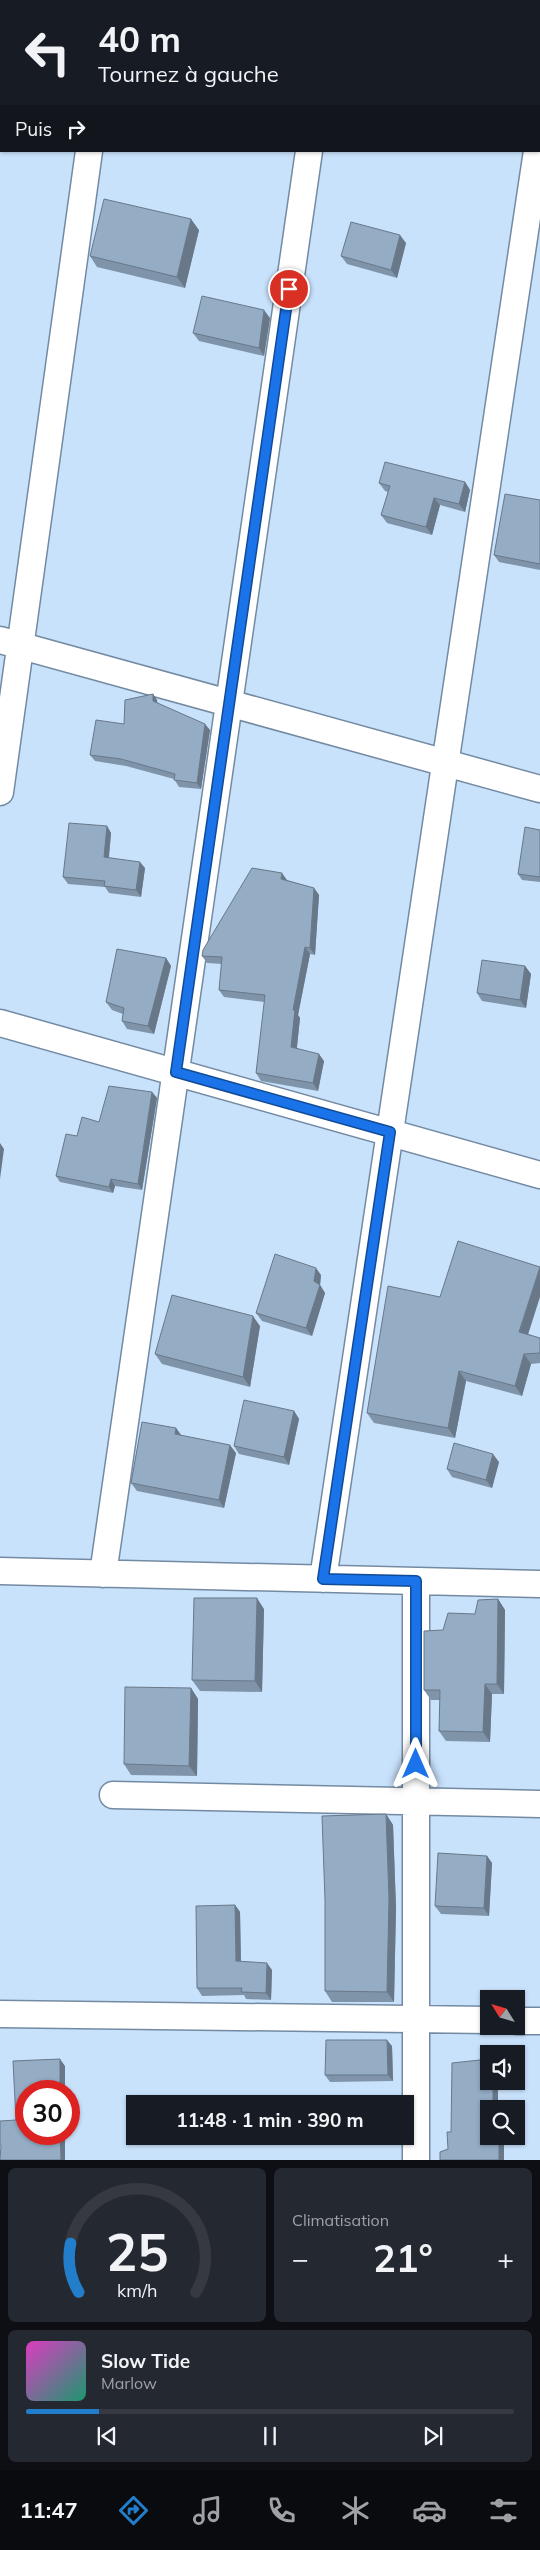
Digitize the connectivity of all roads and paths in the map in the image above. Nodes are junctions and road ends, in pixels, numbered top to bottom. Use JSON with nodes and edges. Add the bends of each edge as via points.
{"nodes":[{"id":1,"x":89,"y":152,"type":"edge"},
{"id":2,"x":309,"y":152,"type":"edge"},
{"id":3,"x":537,"y":152,"type":"edge"},
{"id":4,"x":10,"y":643,"type":"edge"},
{"id":5,"x":230,"y":703,"type":"junction"},
{"id":6,"x":445,"y":762,"type":"junction"},
{"id":7,"x":540,"y":789,"type":"edge"},
{"id":8,"x":0,"y":792,"type":"edge"},
{"id":9,"x":0,"y":1023,"type":"edge"},
{"id":10,"x":176,"y":1072,"type":"junction"},
{"id":11,"x":390,"y":1132,"type":"junction"},
{"id":12,"x":540,"y":1176,"type":"edge"},
{"id":13,"x":0,"y":1571,"type":"edge"},
{"id":14,"x":103,"y":1574,"type":"junction"},
{"id":15,"x":323,"y":1579,"type":"junction"},
{"id":16,"x":416,"y":1581,"type":"junction"},
{"id":17,"x":540,"y":1584,"type":"edge"},
{"id":18,"x":113,"y":1795,"type":"dead end"},
{"id":19,"x":416,"y":1801,"type":"junction"},
{"id":20,"x":540,"y":1804,"type":"edge"},
{"id":21,"x":0,"y":2014,"type":"edge"},
{"id":22,"x":416,"y":2020,"type":"junction"},
{"id":23,"x":480,"y":2020,"type":"edge"},
{"id":24,"x":525,"y":2021,"type":"edge"},
{"id":25,"x":540,"y":2021,"type":"edge"},
{"id":26,"x":416,"y":2160,"type":"edge"}],
"edges":[{"from":1,"to":4,"type":"street"},
{"from":2,"to":5,"type":"street"},
{"from":3,"to":6,"type":"street"},
{"from":4,"to":5,"type":"street"},
{"from":4,"to":8,"type":"street"},
{"from":5,"to":6,"type":"street"},
{"from":5,"to":10,"type":"street"},
{"from":6,"to":7,"type":"street"},
{"from":6,"to":11,"type":"street"},
{"from":9,"to":10,"type":"street"},
{"from":10,"to":11,"type":"street"},
{"from":10,"to":14,"type":"street"},
{"from":11,"to":12,"type":"street"},
{"from":11,"to":15,"type":"street"},
{"from":13,"to":14,"type":"street"},
{"from":14,"to":15,"type":"street"},
{"from":15,"to":16,"type":"street"},
{"from":16,"to":17,"type":"street"},
{"from":16,"to":19,"type":"street"},
{"from":18,"to":19,"type":"street"},
{"from":19,"to":20,"type":"street"},
{"from":19,"to":22,"type":"street"},
{"from":21,"to":22,"type":"street"},
{"from":22,"to":23,"type":"street"},
{"from":22,"to":26,"type":"street"},
{"from":24,"to":25,"type":"street"}]}
